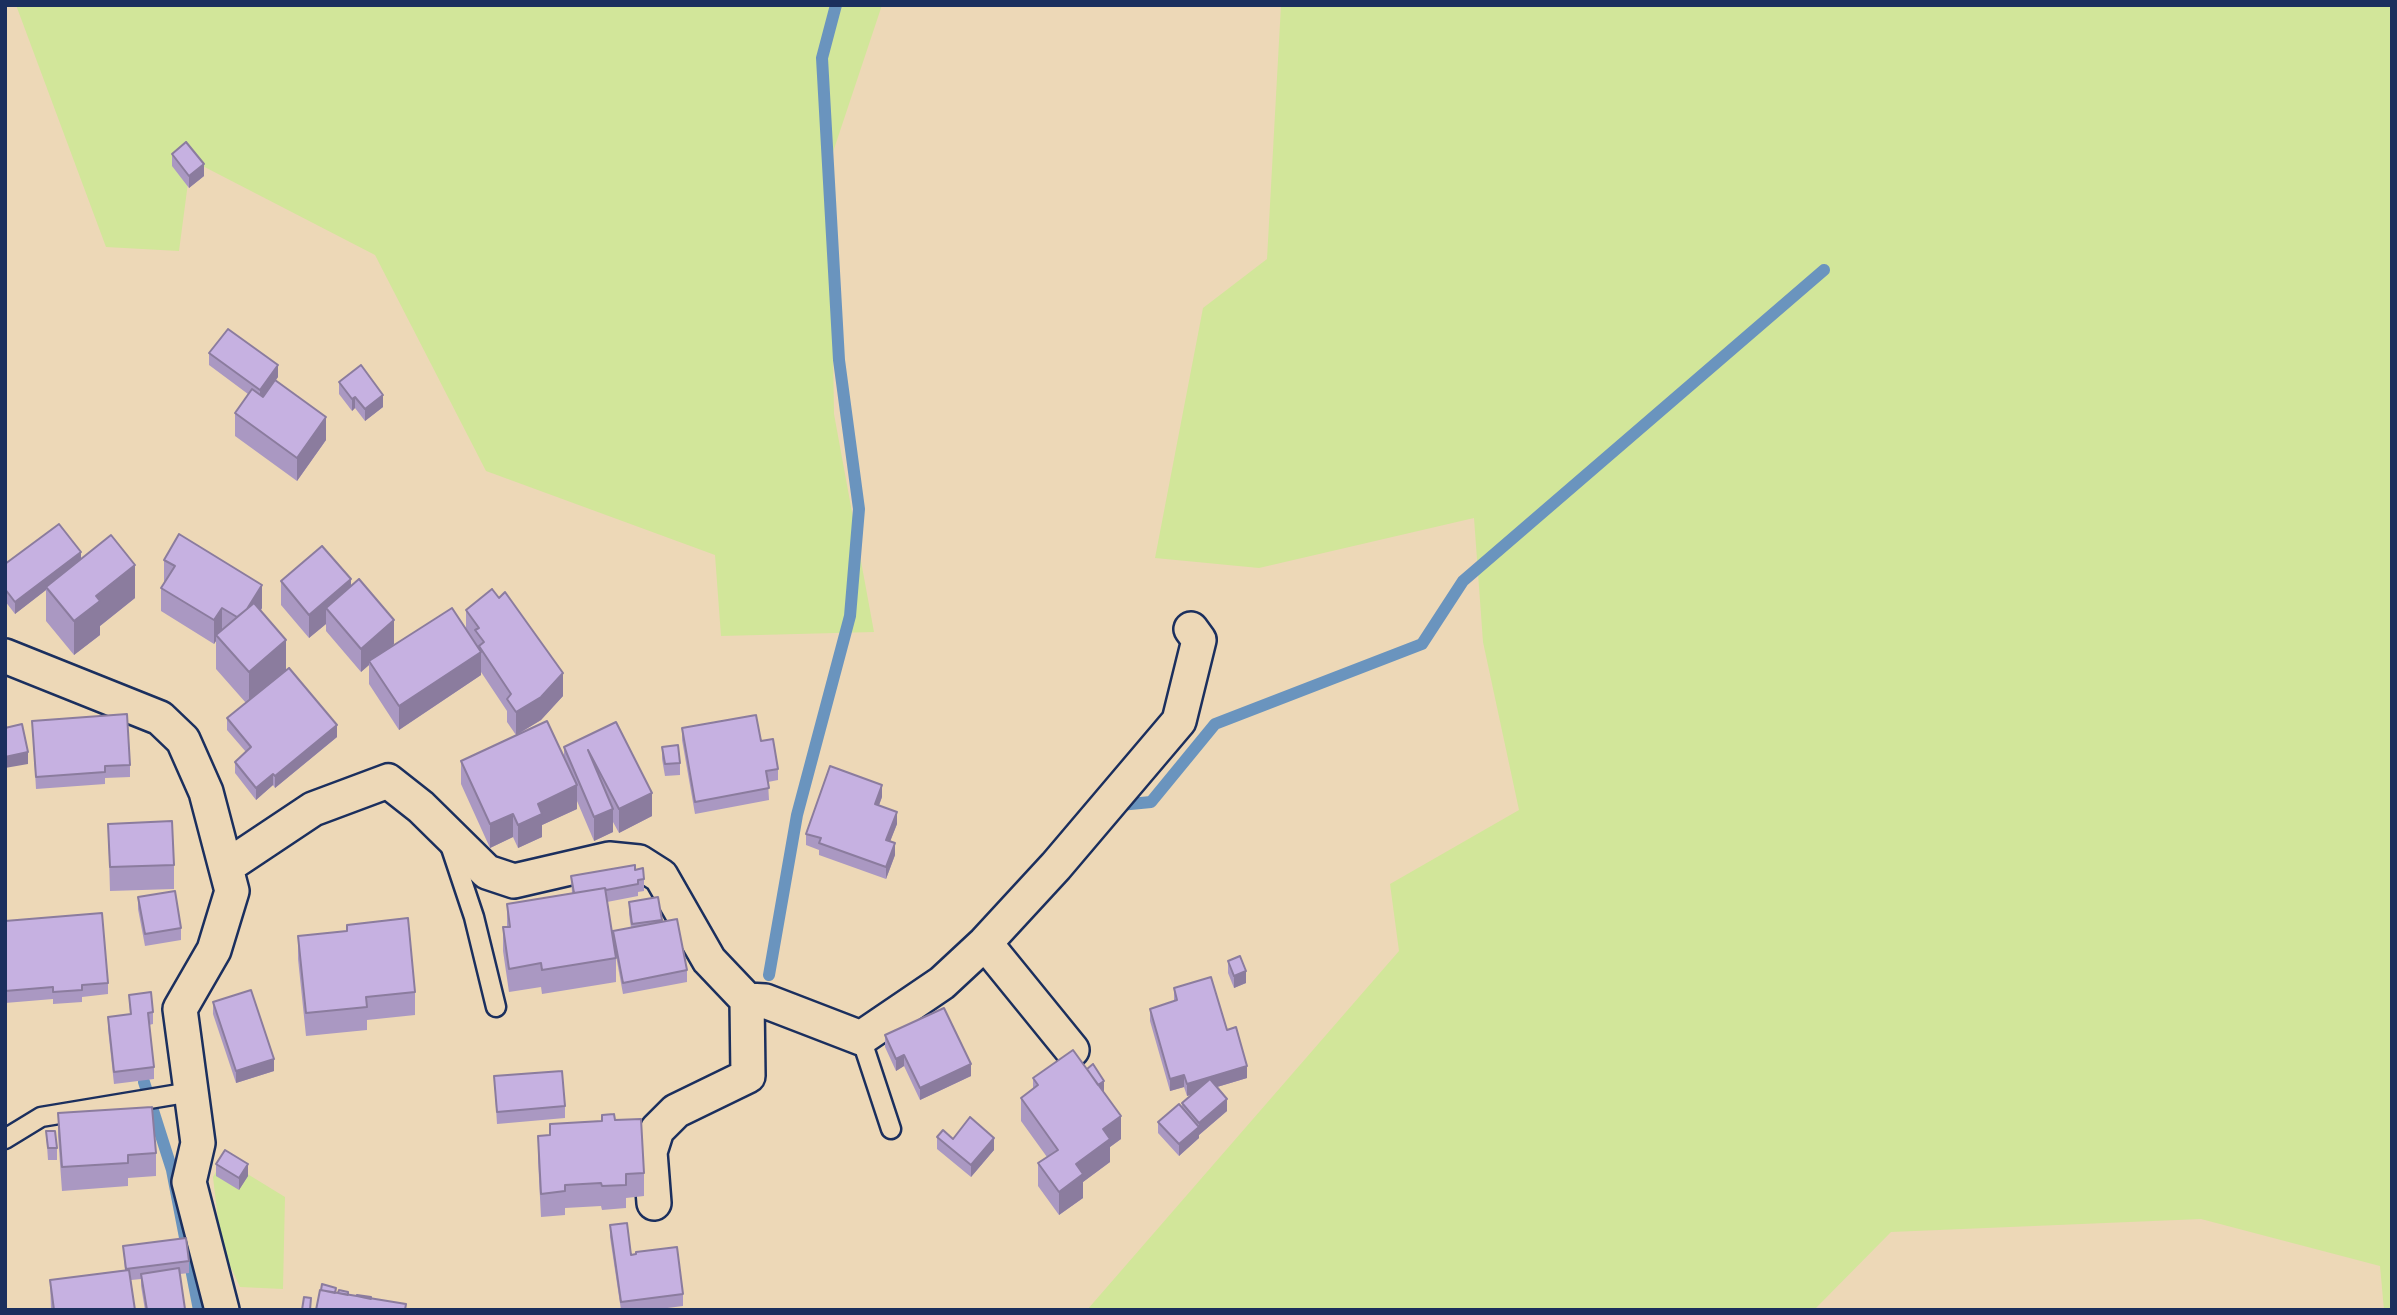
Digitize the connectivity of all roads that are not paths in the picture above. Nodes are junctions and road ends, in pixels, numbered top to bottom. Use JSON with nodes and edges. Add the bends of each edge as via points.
{"nodes":[{"id":1,"x":1201,"y":637,"type":"dead end"},
{"id":2,"x":5,"y":656,"type":"edge"},
{"id":3,"x":445,"y":831,"type":"junction"},
{"id":4,"x":226,"y":867,"type":"junction"},
{"id":5,"x":985,"y":943,"type":"junction"},
{"id":6,"x":747,"y":1000,"type":"junction"},
{"id":7,"x":496,"y":1007,"type":"dead end"},
{"id":8,"x":861,"y":1038,"type":"junction"},
{"id":9,"x":1072,"y":1050,"type":"edge"},
{"id":10,"x":185,"y":1093,"type":"junction"},
{"id":11,"x":891,"y":1129,"type":"dead end"},
{"id":12,"x":5,"y":1139,"type":"edge"},
{"id":13,"x":654,"y":1203,"type":"dead end"},
{"id":14,"x":222,"y":1310,"type":"edge"}],
"edges":[{"from":1,"to":5,"type":"street","via":[[1178,721]]},
{"from":2,"to":4,"type":"street","via":[[160,718],[183,740],[206,792]]},
{"from":3,"to":4,"type":"street","via":[[388,781],[313,809]]},
{"from":3,"to":6,"type":"street","via":[[487,872],[514,881],[609,859],[639,862],[661,876],[709,960]]},
{"from":3,"to":7,"type":"lane","via":[[474,917]]},
{"from":4,"to":10,"type":"street","via":[[232,891],[214,950],[180,1009]]},
{"from":5,"to":8,"type":"street","via":[[942,983]]},
{"from":5,"to":9,"type":"street"},
{"from":6,"to":8,"type":"street","via":[[765,1002]]},
{"from":6,"to":13,"type":"street","via":[[748,1076],[676,1111],[657,1130],[650,1152]]},
{"from":8,"to":11,"type":"lane"},
{"from":10,"to":12,"type":"lane","via":[[41,1117]]},
{"from":10,"to":14,"type":"street","via":[[198,1143],[189,1181]]}]}
